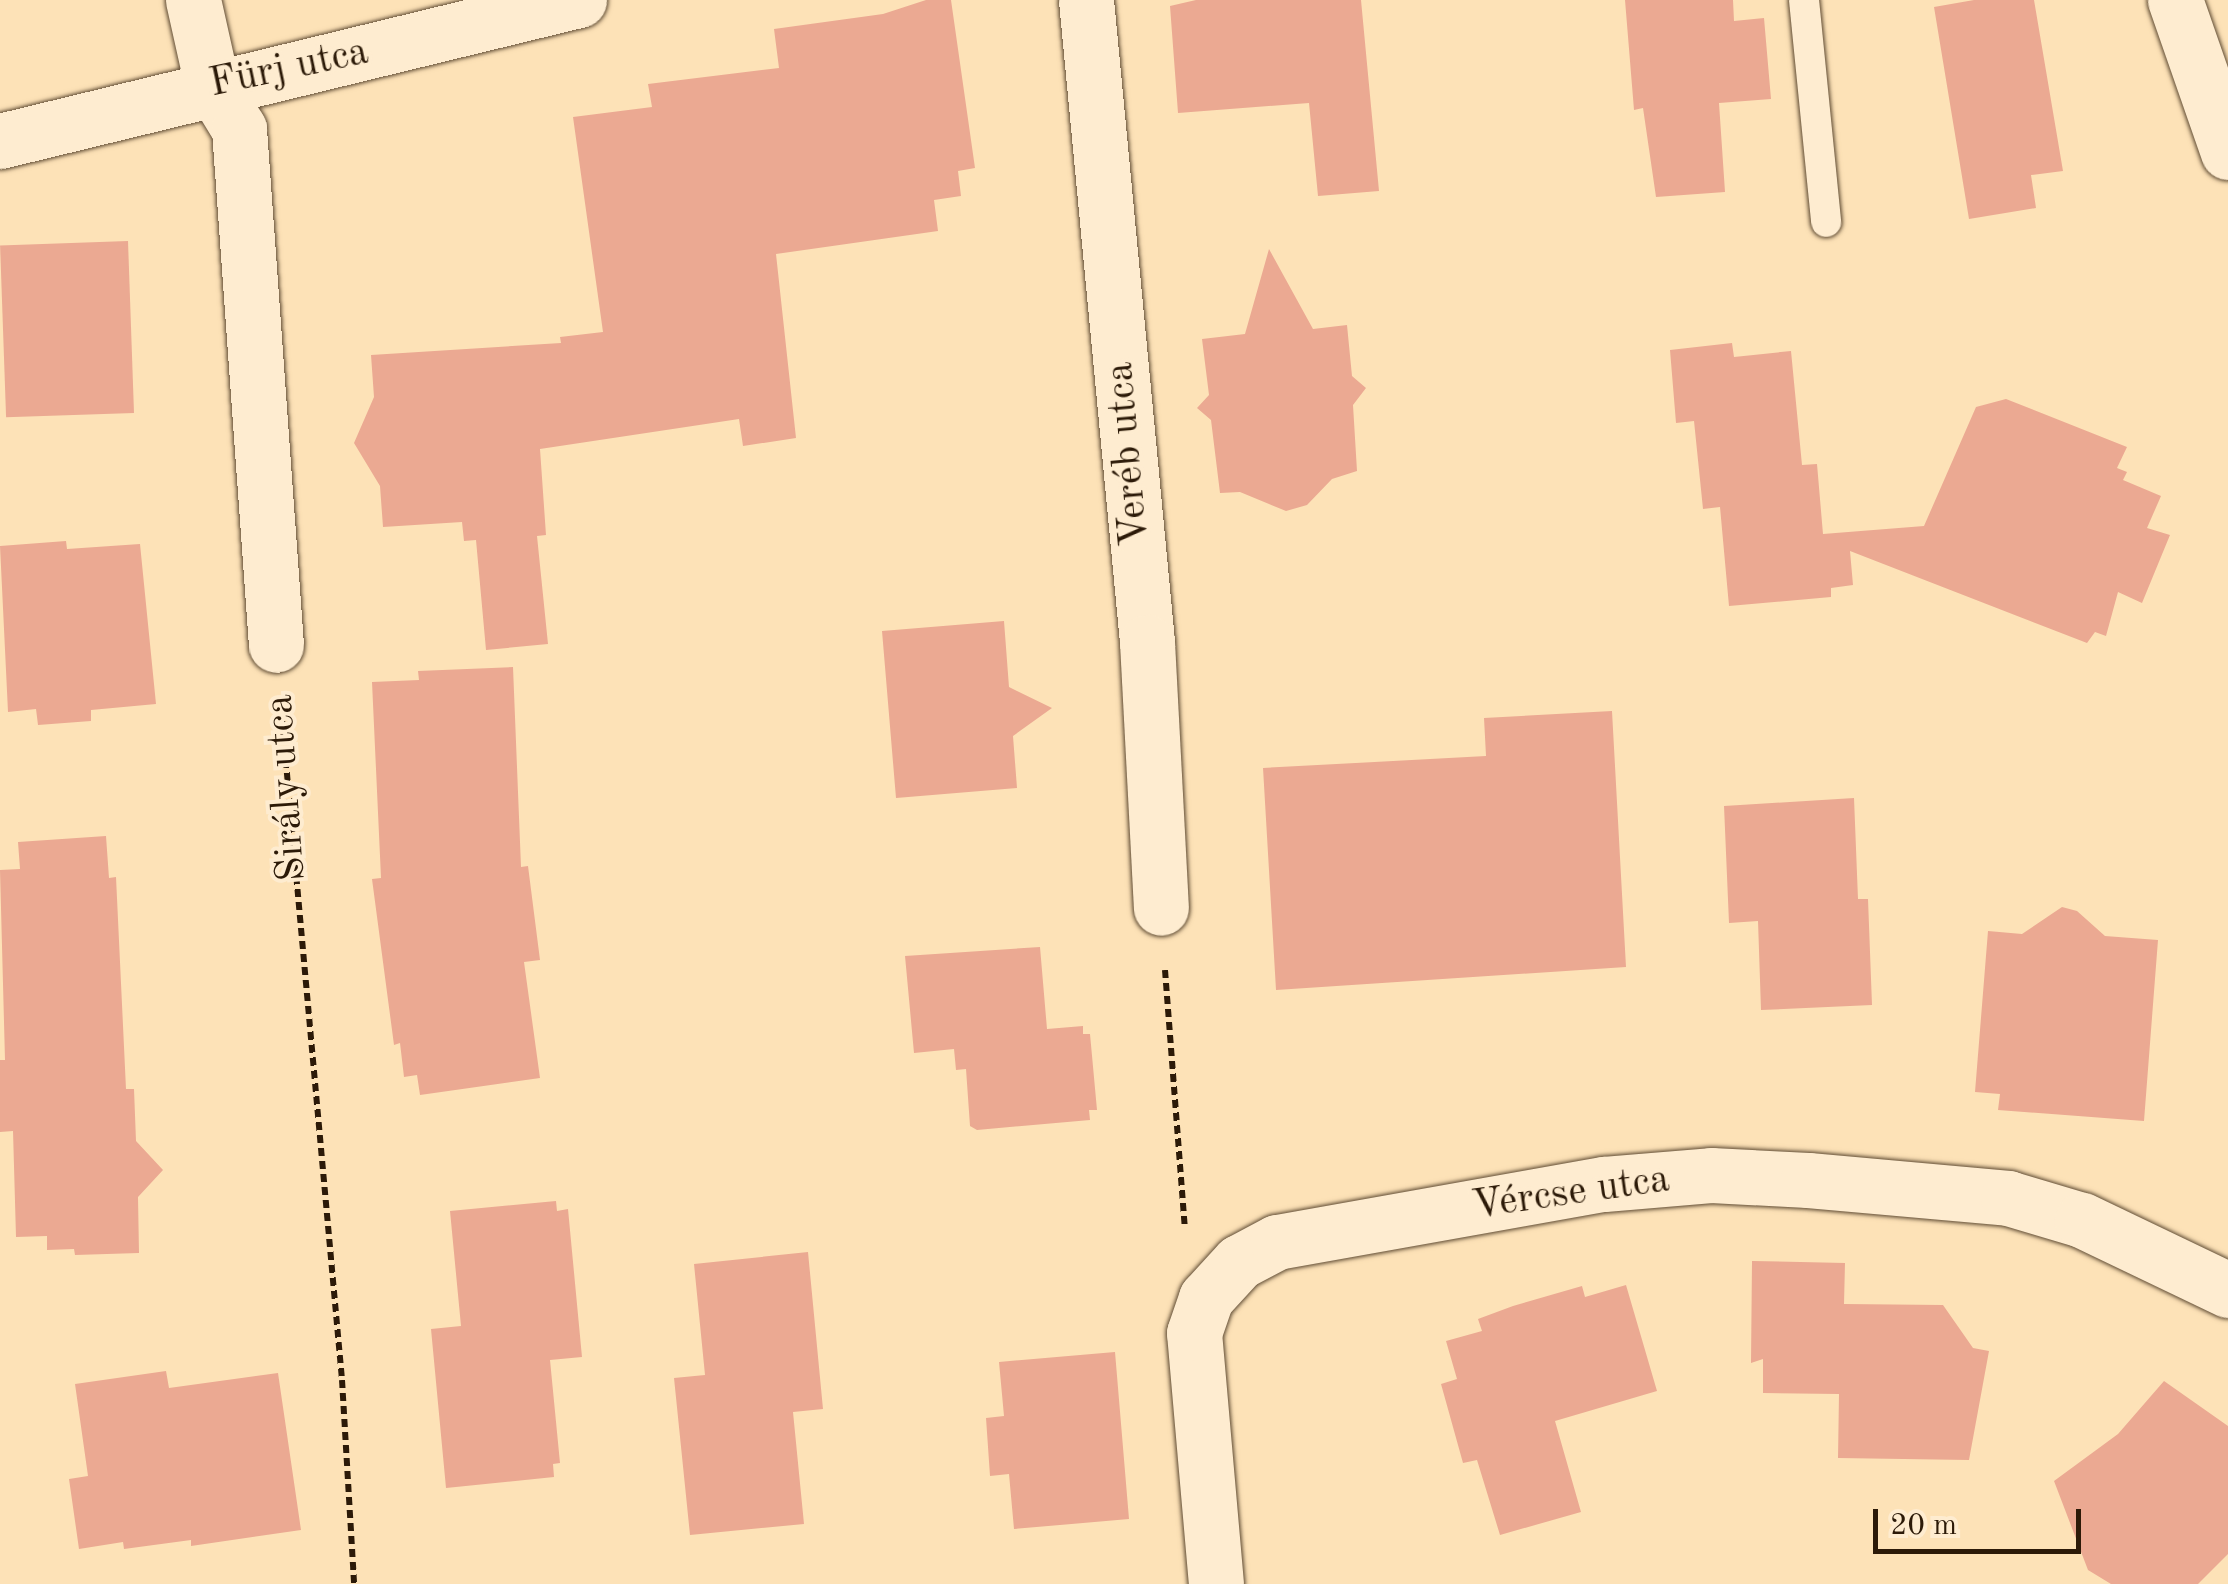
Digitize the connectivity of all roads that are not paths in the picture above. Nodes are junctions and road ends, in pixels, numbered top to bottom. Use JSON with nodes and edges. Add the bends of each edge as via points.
{"nodes":[{"id":1,"x":193,"y":0,"type":"edge"},
{"id":2,"x":579,"y":0,"type":"edge"},
{"id":3,"x":1086,"y":0,"type":"edge"},
{"id":4,"x":1804,"y":0,"type":"edge"},
{"id":5,"x":2175,"y":0,"type":"edge"},
{"id":6,"x":212,"y":85,"type":"junction"},
{"id":7,"x":0,"y":141,"type":"edge"},
{"id":8,"x":2228,"y":152,"type":"edge"},
{"id":9,"x":1826,"y":222,"type":"dead end"},
{"id":10,"x":276,"y":645,"type":"road end"},
{"id":11,"x":1160,"y":908,"type":"road end"},
{"id":12,"x":2228,"y":1290,"type":"edge"},
{"id":13,"x":1216,"y":1584,"type":"edge"}],
"edges":[{"from":1,"to":6,"type":"street","name":"Sirály utca"},
{"from":2,"to":6,"type":"street","name":"Fürj utca"},
{"from":3,"to":11,"type":"street","name":"Veréb utca","via":[[1147,642]]},
{"from":4,"to":9,"type":"lane"},
{"from":5,"to":8,"type":"street"},
{"from":6,"to":7,"type":"street","name":"Fürj utca"},
{"from":6,"to":10,"type":"street","name":"Sirály utca","via":[[239,129]]},
{"from":12,"to":13,"type":"street","name":"Vércse utca","via":[[2082,1220],[2008,1198],[1730,1176],[1604,1184],[1278,1242],[1228,1274],[1206,1298],[1194,1332]]}]}
